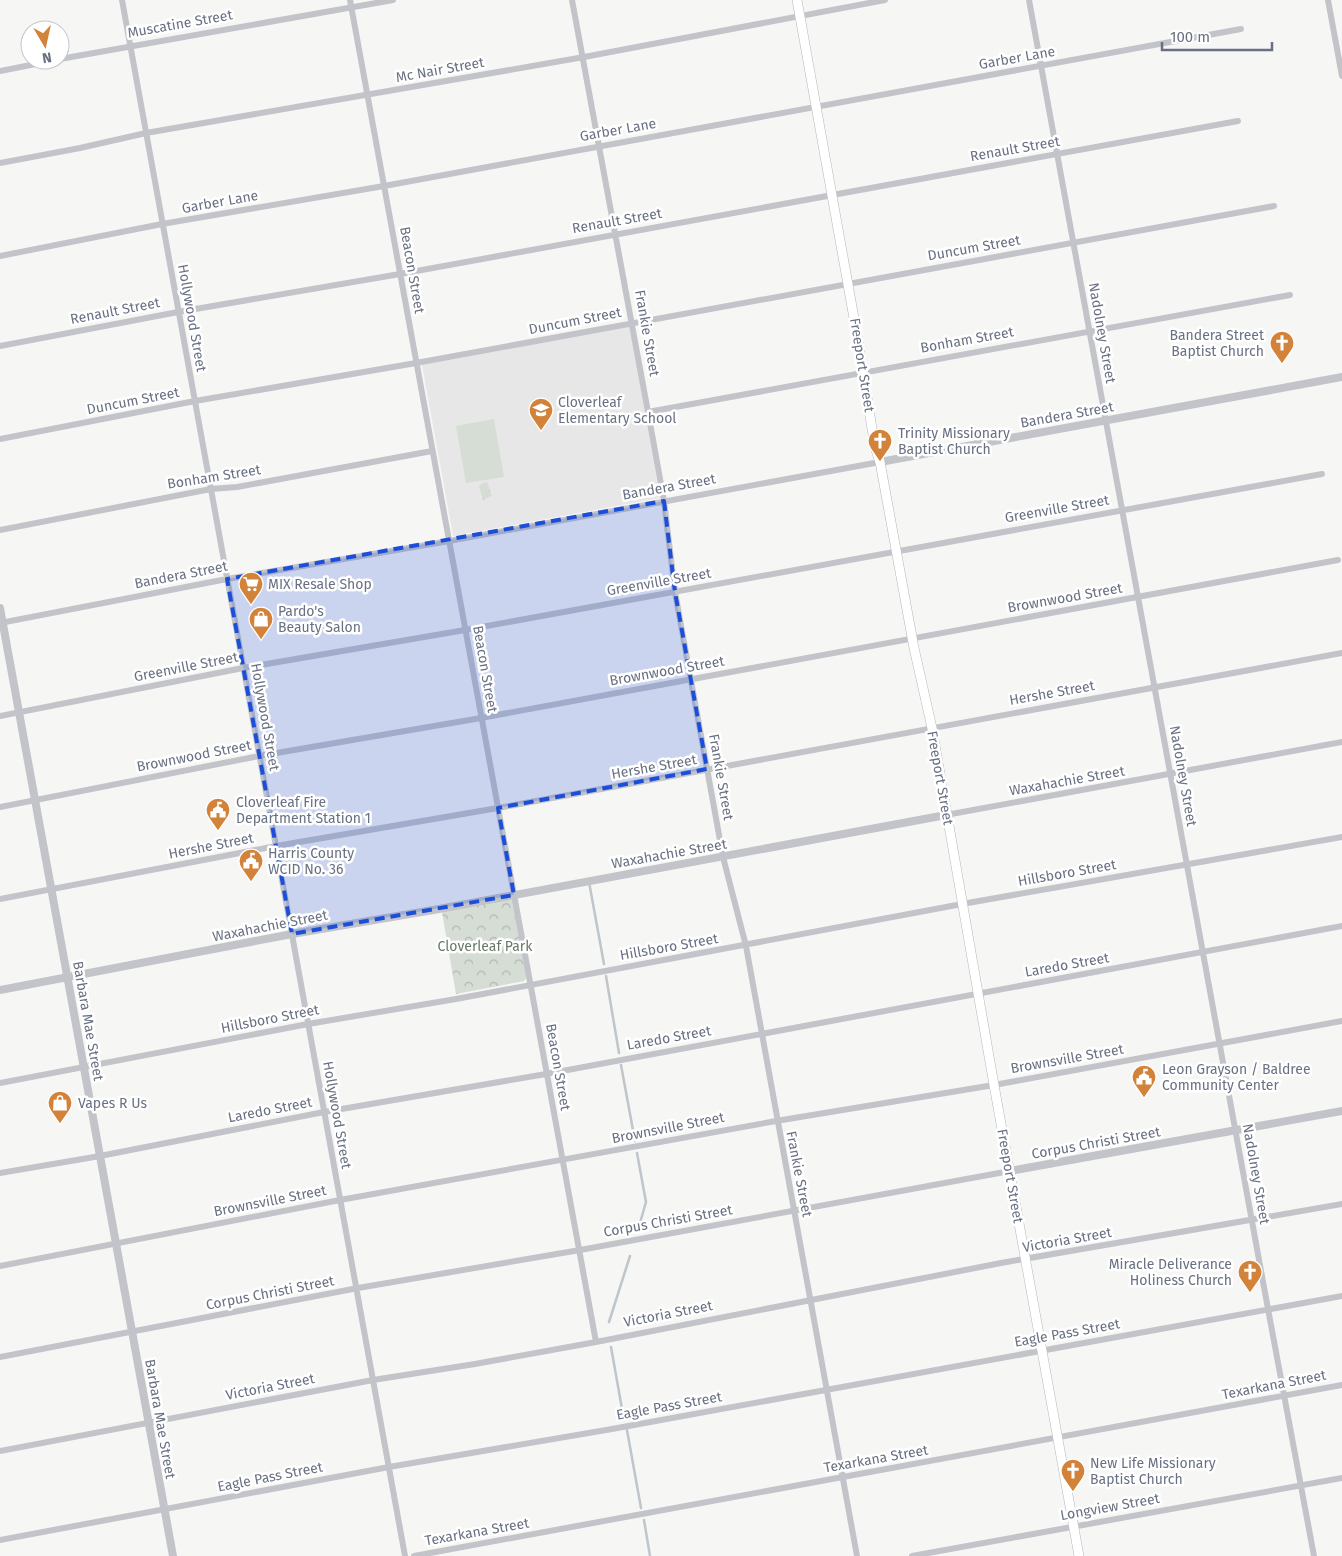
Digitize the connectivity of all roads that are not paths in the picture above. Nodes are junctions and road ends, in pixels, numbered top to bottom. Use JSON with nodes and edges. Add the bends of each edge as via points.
{"nodes":[{"id":1,"x":122,"y":0,"type":"edge"},
{"id":2,"x":350,"y":0,"type":"edge"},
{"id":3,"x":393,"y":0,"type":"edge"},
{"id":4,"x":572,"y":0,"type":"edge"},
{"id":5,"x":797,"y":0,"type":"edge"},
{"id":6,"x":885,"y":0,"type":"edge"},
{"id":7,"x":1029,"y":0,"type":"edge"},
{"id":8,"x":1328,"y":0,"type":"edge"},
{"id":9,"x":351,"y":8,"type":"junction"},
{"id":10,"x":800,"y":16,"type":"junction"},
{"id":11,"x":1241,"y":29,"type":"dead end"},
{"id":12,"x":1342,"y":31,"type":"edge"},
{"id":13,"x":1334,"y":32,"type":"junction"},
{"id":14,"x":130,"y":46,"type":"junction"},
{"id":15,"x":70,"y":57,"type":"edge"},
{"id":16,"x":584,"y":57,"type":"junction"},
{"id":17,"x":1041,"y":66,"type":"junction"},
{"id":18,"x":20,"y":67,"type":"edge"},
{"id":19,"x":0,"y":71,"type":"edge"},
{"id":20,"x":1342,"y":76,"type":"edge"},
{"id":21,"x":367,"y":95,"type":"junction"},
{"id":22,"x":816,"y":107,"type":"junction"},
{"id":23,"x":1238,"y":121,"type":"dead end"},
{"id":24,"x":146,"y":133,"type":"junction"},
{"id":25,"x":600,"y":146,"type":"junction"},
{"id":26,"x":1057,"y":154,"type":"junction"},
{"id":27,"x":0,"y":162,"type":"edge"},
{"id":28,"x":384,"y":186,"type":"junction"},
{"id":29,"x":832,"y":195,"type":"junction"},
{"id":30,"x":1274,"y":206,"type":"dead end"},
{"id":31,"x":162,"y":224,"type":"junction"},
{"id":32,"x":616,"y":234,"type":"junction"},
{"id":33,"x":1073,"y":243,"type":"junction"},
{"id":34,"x":0,"y":256,"type":"edge"},
{"id":35,"x":400,"y":274,"type":"junction"},
{"id":36,"x":848,"y":284,"type":"junction"},
{"id":37,"x":1290,"y":295,"type":"dead end"},
{"id":38,"x":178,"y":312,"type":"junction"},
{"id":39,"x":632,"y":323,"type":"junction"},
{"id":40,"x":1089,"y":331,"type":"junction"},
{"id":41,"x":0,"y":346,"type":"edge"},
{"id":42,"x":416,"y":363,"type":"junction"},
{"id":43,"x":864,"y":372,"type":"junction"},
{"id":44,"x":1342,"y":377,"type":"edge"},
{"id":45,"x":195,"y":401,"type":"junction"},
{"id":46,"x":648,"y":412,"type":"junction"},
{"id":47,"x":1105,"y":421,"type":"junction"},
{"id":48,"x":0,"y":439,"type":"edge"},
{"id":49,"x":432,"y":451,"type":"junction"},
{"id":50,"x":880,"y":462,"type":"junction"},
{"id":51,"x":1322,"y":474,"type":"dead end"},
{"id":52,"x":211,"y":489,"type":"junction"},
{"id":53,"x":664,"y":501,"type":"junction"},
{"id":54,"x":1122,"y":510,"type":"junction"},
{"id":55,"x":0,"y":530,"type":"edge"},
{"id":56,"x":449,"y":541,"type":"junction"},
{"id":57,"x":896,"y":551,"type":"junction"},
{"id":58,"x":1338,"y":560,"type":"dead end"},
{"id":59,"x":227,"y":579,"type":"junction"},
{"id":60,"x":675,"y":592,"type":"junction"},
{"id":61,"x":1138,"y":597,"type":"junction"},
{"id":62,"x":0,"y":608,"type":"edge"},
{"id":63,"x":1,"y":623,"type":"edge"},
{"id":64,"x":465,"y":630,"type":"junction"},
{"id":65,"x":912,"y":638,"type":"junction"},
{"id":66,"x":1342,"y":653,"type":"edge"},
{"id":67,"x":243,"y":668,"type":"junction"},
{"id":68,"x":691,"y":679,"type":"junction"},
{"id":69,"x":1154,"y":688,"type":"junction"},
{"id":70,"x":19,"y":712,"type":"junction"},
{"id":71,"x":0,"y":716,"type":"edge"},
{"id":72,"x":481,"y":718,"type":"junction"},
{"id":73,"x":932,"y":728,"type":"junction"},
{"id":74,"x":1342,"y":742,"type":"edge"},
{"id":75,"x":259,"y":756,"type":"junction"},
{"id":76,"x":707,"y":770,"type":"junction"},
{"id":77,"x":1170,"y":774,"type":"junction"},
{"id":78,"x":35,"y":800,"type":"junction"},
{"id":79,"x":0,"y":806,"type":"edge"},
{"id":80,"x":498,"y":808,"type":"junction"},
{"id":81,"x":946,"y":816,"type":"junction"},
{"id":82,"x":1342,"y":837,"type":"edge"},
{"id":83,"x":276,"y":846,"type":"junction"},
{"id":84,"x":723,"y":857,"type":"junction"},
{"id":85,"x":1186,"y":865,"type":"junction"},
{"id":86,"x":51,"y":890,"type":"junction"},
{"id":87,"x":514,"y":895,"type":"junction"},
{"id":88,"x":0,"y":899,"type":"edge"},
{"id":89,"x":962,"y":904,"type":"junction"},
{"id":90,"x":1342,"y":926,"type":"edge"},
{"id":91,"x":292,"y":934,"type":"junction"},
{"id":92,"x":746,"y":946,"type":"junction"},
{"id":93,"x":1202,"y":952,"type":"junction"},
{"id":94,"x":67,"y":978,"type":"junction"},
{"id":95,"x":530,"y":986,"type":"junction"},
{"id":96,"x":0,"y":990,"type":"edge"},
{"id":97,"x":978,"y":994,"type":"junction"},
{"id":98,"x":1342,"y":1021,"type":"edge"},
{"id":99,"x":308,"y":1024,"type":"junction"},
{"id":100,"x":762,"y":1034,"type":"junction"},
{"id":101,"x":1219,"y":1044,"type":"junction"},
{"id":102,"x":84,"y":1068,"type":"junction"},
{"id":103,"x":546,"y":1074,"type":"junction"},
{"id":104,"x":0,"y":1083,"type":"edge"},
{"id":105,"x":994,"y":1085,"type":"junction"},
{"id":106,"x":1342,"y":1111,"type":"edge"},
{"id":107,"x":324,"y":1112,"type":"junction"},
{"id":108,"x":776,"y":1120,"type":"junction"},
{"id":109,"x":1236,"y":1130,"type":"junction"},
{"id":110,"x":100,"y":1156,"type":"junction"},
{"id":111,"x":563,"y":1161,"type":"junction"},
{"id":112,"x":1010,"y":1171,"type":"junction"},
{"id":113,"x":0,"y":1173,"type":"edge"},
{"id":114,"x":340,"y":1200,"type":"junction"},
{"id":115,"x":1342,"y":1204,"type":"edge"},
{"id":116,"x":794,"y":1210,"type":"junction"},
{"id":117,"x":1251,"y":1221,"type":"junction"},
{"id":118,"x":116,"y":1244,"type":"junction"},
{"id":119,"x":580,"y":1250,"type":"junction"},
{"id":120,"x":1026,"y":1260,"type":"junction"},
{"id":121,"x":0,"y":1266,"type":"edge"},
{"id":122,"x":358,"y":1288,"type":"junction"},
{"id":123,"x":1342,"y":1296,"type":"edge"},
{"id":124,"x":810,"y":1299,"type":"junction"},
{"id":125,"x":1268,"y":1309,"type":"junction"},
{"id":126,"x":132,"y":1333,"type":"junction"},
{"id":127,"x":596,"y":1342,"type":"junction"},
{"id":128,"x":1042,"y":1350,"type":"junction"},
{"id":129,"x":0,"y":1358,"type":"edge"},
{"id":130,"x":373,"y":1380,"type":"junction"},
{"id":131,"x":1342,"y":1386,"type":"edge"},
{"id":132,"x":826,"y":1390,"type":"junction"},
{"id":133,"x":1285,"y":1396,"type":"junction"},
{"id":134,"x":149,"y":1424,"type":"junction"},
{"id":135,"x":1058,"y":1438,"type":"junction"},
{"id":136,"x":0,"y":1451,"type":"edge"},
{"id":137,"x":389,"y":1467,"type":"junction"},
{"id":138,"x":842,"y":1477,"type":"junction"},
{"id":139,"x":1342,"y":1478,"type":"edge"},
{"id":140,"x":1301,"y":1485,"type":"junction"},
{"id":141,"x":164,"y":1510,"type":"junction"},
{"id":142,"x":1074,"y":1526,"type":"junction"},
{"id":143,"x":0,"y":1540,"type":"edge"},
{"id":144,"x":173,"y":1556,"type":"edge"},
{"id":145,"x":405,"y":1556,"type":"edge"},
{"id":146,"x":414,"y":1556,"type":"edge"},
{"id":147,"x":857,"y":1556,"type":"edge"},
{"id":148,"x":912,"y":1556,"type":"edge"},
{"id":149,"x":1080,"y":1556,"type":"edge"},
{"id":150,"x":1314,"y":1556,"type":"edge"}],
"edges":[{"from":1,"to":14,"type":"street","name":"Hollywood Street"},
{"from":2,"to":9,"type":"street","name":"Beacon Street"},
{"from":3,"to":9,"type":"street","name":"Muscatine Street"},
{"from":4,"to":16,"type":"street","name":"Frankie Street"},
{"from":5,"to":10,"type":"main road","name":"Freeport Street"},
{"from":6,"to":10,"type":"street","name":"Mc Nair Street"},
{"from":7,"to":17,"type":"street","name":"Nadolney Street"},
{"from":8,"to":13,"type":"street"},
{"from":9,"to":14,"type":"street","name":"Muscatine Street"},
{"from":9,"to":21,"type":"street","name":"Beacon Street"},
{"from":10,"to":16,"type":"street","name":"Mc Nair Street"},
{"from":10,"to":22,"type":"main road","name":"Freeport Street"},
{"from":11,"to":17,"type":"street","name":"Garber Lane"},
{"from":12,"to":13,"type":"street"},
{"from":13,"to":20,"type":"street"},
{"from":14,"to":15,"type":"street","name":"Muscatine Street"},
{"from":14,"to":24,"type":"street","name":"Hollywood Street"},
{"from":16,"to":21,"type":"street","name":"Mc Nair Street"},
{"from":16,"to":25,"type":"street","name":"Frankie Street"},
{"from":17,"to":22,"type":"street","name":"Garber Lane"},
{"from":17,"to":26,"type":"street","name":"Nadolney Street"},
{"from":18,"to":19,"type":"street"},
{"from":21,"to":24,"type":"street","name":"Mc Nair Street"},
{"from":21,"to":28,"type":"street","name":"Beacon Street"},
{"from":22,"to":25,"type":"street","name":"Garber Lane"},
{"from":22,"to":29,"type":"main road","name":"Freeport Street"},
{"from":23,"to":26,"type":"street","name":"Renault Street"},
{"from":24,"to":27,"type":"street","name":"Mc Nair Street"},
{"from":24,"to":31,"type":"street","name":"Hollywood Street"},
{"from":25,"to":28,"type":"street","name":"Garber Lane"},
{"from":25,"to":32,"type":"street","name":"Frankie Street"},
{"from":26,"to":29,"type":"street","name":"Renault Street"},
{"from":26,"to":33,"type":"street","name":"Nadolney Street"},
{"from":28,"to":31,"type":"street","name":"Garber Lane"},
{"from":28,"to":35,"type":"street","name":"Beacon Street"},
{"from":29,"to":32,"type":"street","name":"Renault Street"},
{"from":29,"to":36,"type":"main road","name":"Freeport Street"},
{"from":30,"to":33,"type":"street","name":"Duncum Street"},
{"from":31,"to":34,"type":"street","name":"Garber Lane"},
{"from":31,"to":38,"type":"street","name":"Hollywood Street"},
{"from":32,"to":35,"type":"street","name":"Renault Street"},
{"from":32,"to":39,"type":"street","name":"Frankie Street"},
{"from":33,"to":36,"type":"street","name":"Duncum Street"},
{"from":33,"to":40,"type":"street","name":"Nadolney Street"},
{"from":35,"to":38,"type":"street","name":"Renault Street"},
{"from":35,"to":42,"type":"street","name":"Beacon Street"},
{"from":36,"to":39,"type":"street","name":"Duncum Street"},
{"from":36,"to":43,"type":"main road","name":"Freeport Street"},
{"from":37,"to":40,"type":"street","name":"Bonham Street"},
{"from":38,"to":41,"type":"street","name":"Renault Street"},
{"from":38,"to":45,"type":"street","name":"Hollywood Street"},
{"from":39,"to":42,"type":"street","name":"Duncum Street"},
{"from":39,"to":46,"type":"street","name":"Frankie Street"},
{"from":40,"to":43,"type":"street","name":"Bonham Street"},
{"from":40,"to":47,"type":"street","name":"Nadolney Street"},
{"from":42,"to":45,"type":"street","name":"Duncum Street"},
{"from":42,"to":49,"type":"street","name":"Beacon Street"},
{"from":43,"to":46,"type":"street","name":"Bonham Street"},
{"from":43,"to":50,"type":"main road","name":"Freeport Street"},
{"from":44,"to":47,"type":"street","name":"Bandera Street"},
{"from":45,"to":48,"type":"street","name":"Duncum Street"},
{"from":45,"to":52,"type":"street","name":"Hollywood Street"},
{"from":46,"to":53,"type":"street","name":"Frankie Street"},
{"from":47,"to":50,"type":"street","name":"Bandera Street"},
{"from":47,"to":54,"type":"street","name":"Nadolney Street"},
{"from":49,"to":52,"type":"street","name":"Bonham Street"},
{"from":49,"to":56,"type":"street","name":"Beacon Street"},
{"from":50,"to":53,"type":"street","name":"Bandera Street"},
{"from":50,"to":57,"type":"main road","name":"Freeport Street"},
{"from":51,"to":54,"type":"street","name":"Greenville Street"},
{"from":52,"to":55,"type":"street","name":"Bonham Street"},
{"from":52,"to":59,"type":"street","name":"Hollywood Street"},
{"from":53,"to":56,"type":"street","name":"Bandera Street"},
{"from":53,"to":60,"type":"street","name":"Frankie Street"},
{"from":54,"to":57,"type":"street","name":"Greenville Street"},
{"from":54,"to":61,"type":"street","name":"Nadolney Street"},
{"from":56,"to":59,"type":"street","name":"Bandera Street"},
{"from":56,"to":64,"type":"street","name":"Beacon Street"},
{"from":57,"to":60,"type":"street","name":"Greenville Street"},
{"from":57,"to":65,"type":"main road","name":"Freeport Street"},
{"from":58,"to":61,"type":"street","name":"Brownwood Street"},
{"from":59,"to":63,"type":"street","name":"Bandera Street"},
{"from":59,"to":67,"type":"street","name":"Hollywood Street"},
{"from":60,"to":64,"type":"street","name":"Greenville Street"},
{"from":60,"to":68,"type":"street","name":"Frankie Street"},
{"from":61,"to":65,"type":"street","name":"Brownwood Street"},
{"from":61,"to":69,"type":"street","name":"Nadolney Street"},
{"from":62,"to":63,"type":"street","name":"Barbara Mae Street"},
{"from":63,"to":70,"type":"street","name":"Barbara Mae Street"},
{"from":64,"to":67,"type":"street","name":"Greenville Street"},
{"from":64,"to":72,"type":"street","name":"Beacon Street"},
{"from":65,"to":68,"type":"street","name":"Brownwood Street"},
{"from":65,"to":73,"type":"main road","name":"Freeport Street"},
{"from":66,"to":69,"type":"street","name":"Hershe Street"},
{"from":67,"to":70,"type":"street","name":"Greenville Street"},
{"from":67,"to":75,"type":"street","name":"Hollywood Street"},
{"from":68,"to":72,"type":"street","name":"Brownwood Street"},
{"from":68,"to":76,"type":"street","name":"Frankie Street"},
{"from":69,"to":73,"type":"street","name":"Hershe Street"},
{"from":69,"to":77,"type":"street","name":"Nadolney Street"},
{"from":70,"to":71,"type":"street","name":"Greenville Street"},
{"from":70,"to":78,"type":"street","name":"Barbara Mae Street"},
{"from":72,"to":75,"type":"street","name":"Brownwood Street"},
{"from":72,"to":80,"type":"street","name":"Beacon Street"},
{"from":73,"to":76,"type":"street","name":"Hershe Street"},
{"from":73,"to":81,"type":"main road","name":"Freeport Street"},
{"from":74,"to":77,"type":"street","name":"Waxahachie Street"},
{"from":75,"to":78,"type":"street","name":"Brownwood Street"},
{"from":75,"to":83,"type":"street","name":"Hollywood Street"},
{"from":76,"to":80,"type":"street","name":"Hershe Street"},
{"from":76,"to":84,"type":"street","name":"Frankie Street"},
{"from":77,"to":81,"type":"street","name":"Waxahachie Street"},
{"from":77,"to":85,"type":"street","name":"Nadolney Street"},
{"from":78,"to":79,"type":"street","name":"Brownwood Street"},
{"from":78,"to":86,"type":"street","name":"Barbara Mae Street"},
{"from":80,"to":83,"type":"street","name":"Hershe Street"},
{"from":80,"to":87,"type":"street","name":"Beacon Street"},
{"from":81,"to":84,"type":"street","name":"Waxahachie Street"},
{"from":81,"to":89,"type":"main road","name":"Freeport Street"},
{"from":82,"to":85,"type":"street","name":"Hillsboro Street"},
{"from":83,"to":86,"type":"street","name":"Hershe Street"},
{"from":83,"to":91,"type":"street","name":"Hollywood Street"},
{"from":84,"to":87,"type":"street","name":"Waxahachie Street"},
{"from":84,"to":92,"type":"street","name":"Frankie Street"},
{"from":85,"to":89,"type":"street","name":"Hillsboro Street"},
{"from":85,"to":93,"type":"street","name":"Nadolney Street"},
{"from":86,"to":88,"type":"street","name":"Hershe Street"},
{"from":86,"to":94,"type":"street","name":"Barbara Mae Street"},
{"from":87,"to":91,"type":"street","name":"Waxahachie Street"},
{"from":87,"to":95,"type":"street","name":"Beacon Street"},
{"from":89,"to":92,"type":"street","name":"Hillsboro Street"},
{"from":89,"to":97,"type":"main road","name":"Freeport Street"},
{"from":90,"to":93,"type":"street","name":"Laredo Street"},
{"from":91,"to":94,"type":"street","name":"Waxahachie Street"},
{"from":91,"to":99,"type":"street","name":"Hollywood Street"},
{"from":92,"to":95,"type":"street","name":"Hillsboro Street"},
{"from":92,"to":100,"type":"street","name":"Frankie Street"},
{"from":93,"to":97,"type":"street","name":"Laredo Street"},
{"from":93,"to":101,"type":"street","name":"Nadolney Street"},
{"from":94,"to":96,"type":"street","name":"Waxahachie Street"},
{"from":94,"to":102,"type":"street","name":"Barbara Mae Street"},
{"from":95,"to":99,"type":"street","name":"Hillsboro Street"},
{"from":95,"to":103,"type":"street","name":"Beacon Street"},
{"from":97,"to":100,"type":"street","name":"Laredo Street"},
{"from":97,"to":105,"type":"main road","name":"Freeport Street"},
{"from":98,"to":101,"type":"street","name":"Brownsville Street"},
{"from":99,"to":102,"type":"street","name":"Hillsboro Street"},
{"from":99,"to":107,"type":"street","name":"Hollywood Street"},
{"from":100,"to":103,"type":"street","name":"Laredo Street"},
{"from":100,"to":108,"type":"street","name":"Frankie Street"},
{"from":101,"to":105,"type":"street","name":"Brownsville Street"},
{"from":101,"to":109,"type":"street","name":"Nadolney Street"},
{"from":102,"to":104,"type":"street","name":"Hillsboro Street"},
{"from":102,"to":110,"type":"street","name":"Barbara Mae Street"},
{"from":103,"to":107,"type":"street","name":"Laredo Street"},
{"from":103,"to":111,"type":"street","name":"Beacon Street"},
{"from":105,"to":108,"type":"street","name":"Brownsville Street"},
{"from":105,"to":112,"type":"main road","name":"Freeport Street"},
{"from":106,"to":109,"type":"street","name":"Corpus Christi Street"},
{"from":107,"to":110,"type":"street","name":"Laredo Street"},
{"from":107,"to":114,"type":"street","name":"Hollywood Street"},
{"from":108,"to":111,"type":"street","name":"Brownsville Street"},
{"from":108,"to":116,"type":"street","name":"Frankie Street"},
{"from":109,"to":112,"type":"street","name":"Corpus Christi Street"},
{"from":109,"to":117,"type":"street","name":"Nadolney Street"},
{"from":110,"to":113,"type":"street","name":"Laredo Street"},
{"from":110,"to":118,"type":"street","name":"Barbara Mae Street"},
{"from":111,"to":114,"type":"street","name":"Brownsville Street"},
{"from":111,"to":119,"type":"street","name":"Beacon Street"},
{"from":112,"to":116,"type":"street","name":"Corpus Christi Street"},
{"from":112,"to":120,"type":"main road","name":"Freeport Street"},
{"from":114,"to":118,"type":"street","name":"Brownsville Street"},
{"from":114,"to":122,"type":"street","name":"Hollywood Street"},
{"from":115,"to":117,"type":"street","name":"Victoria Street"},
{"from":116,"to":119,"type":"street","name":"Corpus Christi Street"},
{"from":116,"to":124,"type":"street","name":"Frankie Street"},
{"from":117,"to":120,"type":"street","name":"Victoria Street"},
{"from":117,"to":125,"type":"street","name":"Nadolney Street"},
{"from":118,"to":121,"type":"street","name":"Brownsville Street"},
{"from":118,"to":126,"type":"street","name":"Barbara Mae Street"},
{"from":119,"to":122,"type":"street","name":"Corpus Christi Street"},
{"from":119,"to":127,"type":"street","name":"Beacon Street"},
{"from":120,"to":124,"type":"street","name":"Victoria Street"},
{"from":120,"to":128,"type":"main road","name":"Freeport Street"},
{"from":122,"to":126,"type":"street","name":"Corpus Christi Street"},
{"from":122,"to":130,"type":"street","name":"Hollywood Street"},
{"from":123,"to":125,"type":"street","name":"Eagle Pass Street"},
{"from":124,"to":127,"type":"street","name":"Victoria Street"},
{"from":124,"to":132,"type":"street","name":"Frankie Street"},
{"from":125,"to":128,"type":"street","name":"Eagle Pass Street"},
{"from":125,"to":133,"type":"street","name":"Nadolney Street"},
{"from":126,"to":129,"type":"street","name":"Corpus Christi Street"},
{"from":126,"to":134,"type":"street","name":"Barbara Mae Street"},
{"from":127,"to":130,"type":"street","name":"Victoria Street"},
{"from":128,"to":132,"type":"street","name":"Eagle Pass Street"},
{"from":128,"to":135,"type":"main road","name":"Freeport Street"},
{"from":130,"to":134,"type":"street","name":"Victoria Street"},
{"from":130,"to":137,"type":"street","name":"Hollywood Street"},
{"from":131,"to":133,"type":"street","name":"Texarkana Street"},
{"from":132,"to":137,"type":"street","name":"Eagle Pass Street"},
{"from":132,"to":138,"type":"street","name":"Frankie Street"},
{"from":133,"to":135,"type":"street","name":"Texarkana Street"},
{"from":133,"to":140,"type":"street","name":"Nadolney Street"},
{"from":134,"to":136,"type":"street","name":"Victoria Street"},
{"from":134,"to":141,"type":"street","name":"Barbara Mae Street"},
{"from":135,"to":138,"type":"street","name":"Texarkana Street"},
{"from":135,"to":142,"type":"main road","name":"Freeport Street"},
{"from":137,"to":141,"type":"street","name":"Eagle Pass Street"},
{"from":137,"to":145,"type":"street","name":"Hollywood Street"},
{"from":138,"to":146,"type":"street","name":"Texarkana Street"},
{"from":138,"to":147,"type":"street","name":"Frankie Street"},
{"from":139,"to":140,"type":"street","name":"Longview Street"},
{"from":140,"to":142,"type":"street","name":"Longview Street"},
{"from":140,"to":150,"type":"street","name":"Nadolney Street"},
{"from":141,"to":143,"type":"street","name":"Eagle Pass Street"},
{"from":141,"to":144,"type":"street","name":"Barbara Mae Street"},
{"from":142,"to":148,"type":"street","name":"Longview Street"},
{"from":142,"to":149,"type":"main road","name":"Freeport Street"}]}
